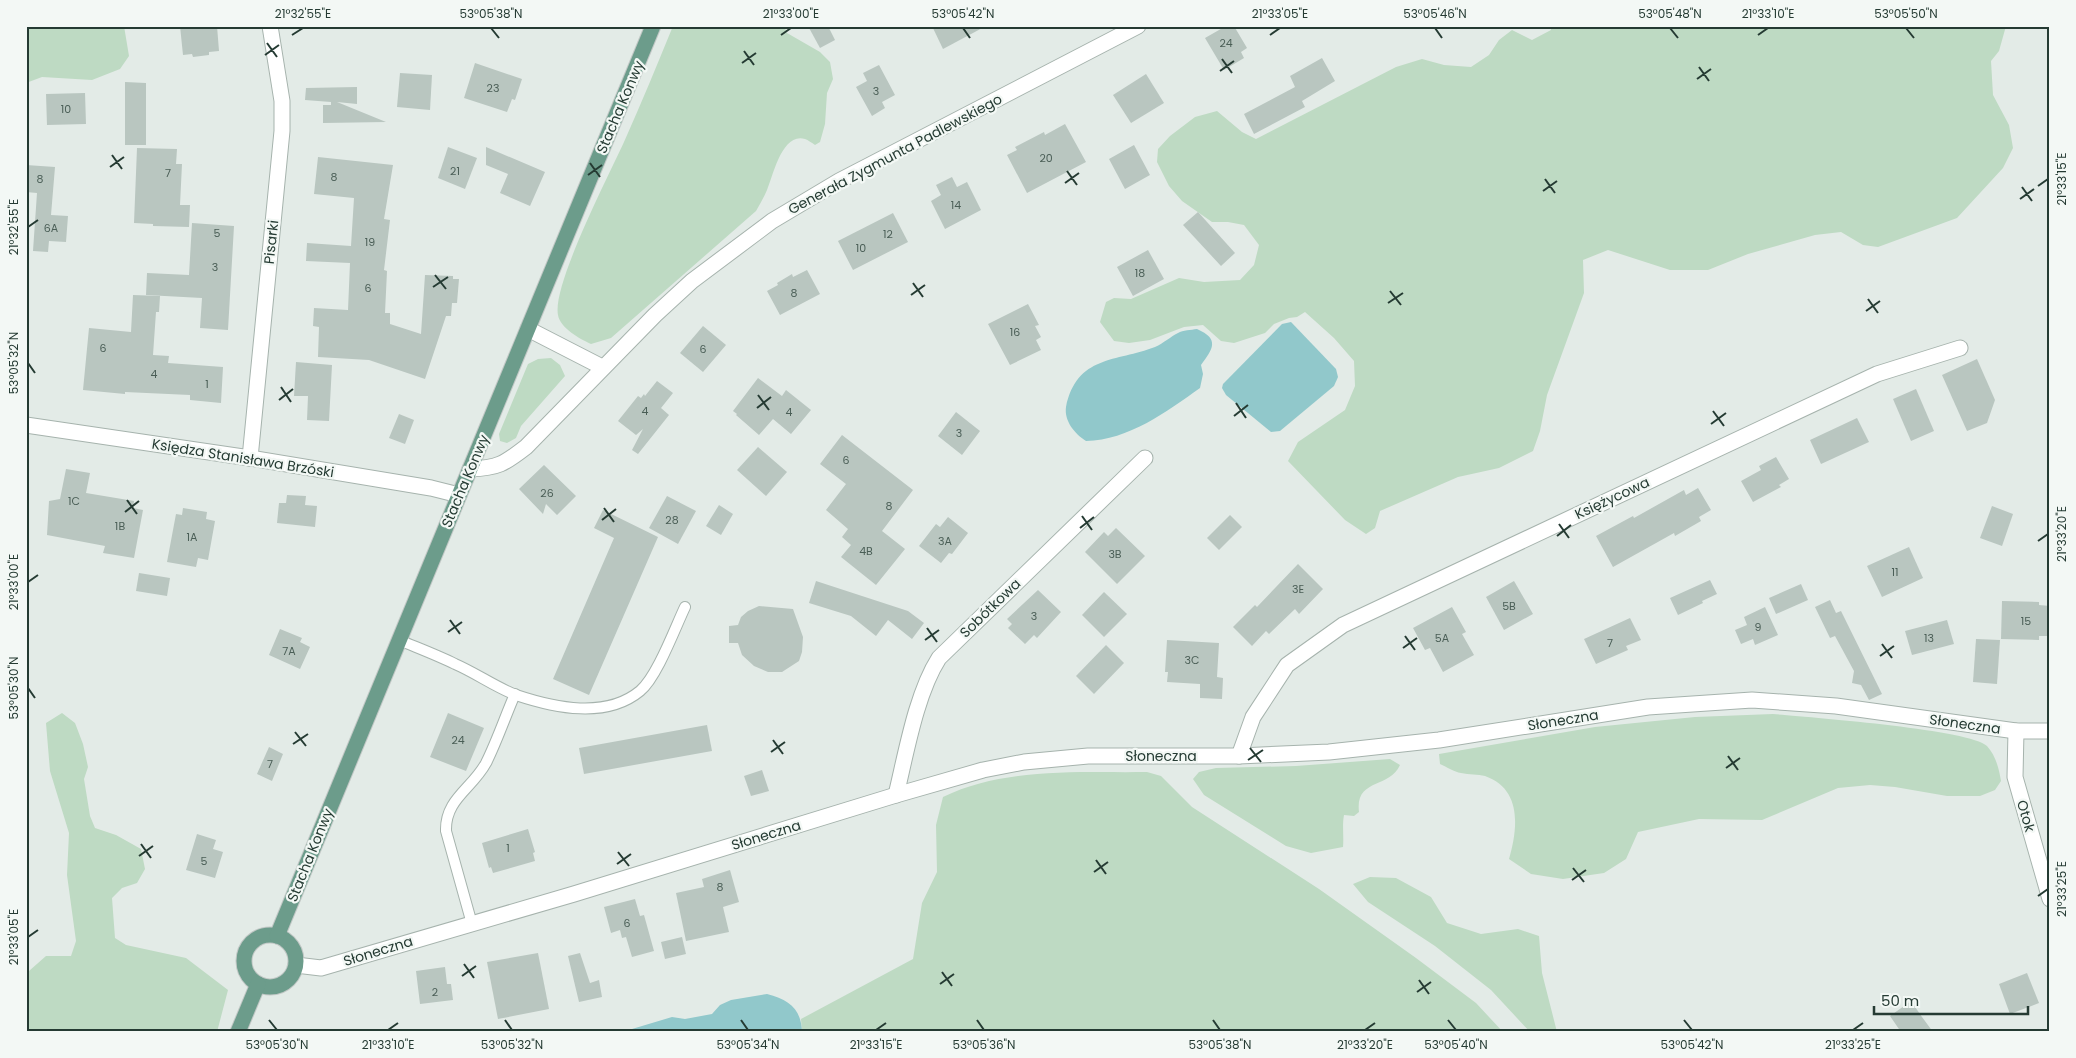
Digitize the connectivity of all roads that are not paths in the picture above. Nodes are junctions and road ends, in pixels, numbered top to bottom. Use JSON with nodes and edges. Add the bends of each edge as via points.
{"nodes":[{"id":1,"x":270,"y":26,"type":"edge"},
{"id":2,"x":653,"y":26,"type":"edge"},
{"id":3,"x":1138,"y":26,"type":"edge"},
{"id":4,"x":528,"y":329,"type":"junction"},
{"id":5,"x":1960,"y":348,"type":"dead end"},
{"id":6,"x":602,"y":367,"type":"junction"},
{"id":7,"x":27,"y":425,"type":"edge"},
{"id":8,"x":250,"y":458,"type":"junction"},
{"id":9,"x":1144,"y":458,"type":"dead end"},
{"id":10,"x":470,"y":469,"type":"junction"},
{"id":11,"x":459,"y":495,"type":"junction"},
{"id":12,"x":685,"y":607,"type":"dead end"},
{"id":13,"x":399,"y":640,"type":"junction"},
{"id":14,"x":515,"y":694,"type":"junction"},
{"id":15,"x":2016,"y":731,"type":"junction"},
{"id":16,"x":2050,"y":731,"type":"edge"},
{"id":17,"x":1239,"y":756,"type":"junction"},
{"id":18,"x":896,"y":795,"type":"junction"},
{"id":19,"x":2050,"y":899,"type":"edge"},
{"id":20,"x":472,"y":924,"type":"junction"},
{"id":21,"x":277,"y":936,"type":"junction"},
{"id":22,"x":296,"y":965,"type":"junction"},
{"id":23,"x":258,"y":984,"type":"junction"},
{"id":24,"x":238,"y":1032,"type":"edge"}],
"edges":[{"from":1,"to":8,"type":"street","name":"Pisarki","via":[[282,101],[282,131]]},
{"from":2,"to":4,"type":"main road","name":"Stacha Konwy"},
{"from":3,"to":6,"type":"street","name":"Generała Zygmunta Padlewskiego","via":[[839,181],[772,221],[692,281]]},
{"from":4,"to":6,"type":"street"},
{"from":4,"to":10,"type":"main road","name":"Stacha Konwy"},
{"from":5,"to":17,"type":"street","name":"Księżycowa","via":[[1876,374],[1343,626],[1287,665],[1253,717]]},
{"from":6,"to":10,"type":"street","name":"Generała Zygmunta Padlewskiego","via":[[526,447],[490,468]]},
{"from":7,"to":8,"type":"street","name":"Księdza Stanisława Brzóski"},
{"from":8,"to":11,"type":"street","name":"Księdza Stanisława Brzóski"},
{"from":9,"to":18,"type":"street","name":"Sobótkowa","via":[[938,658],[918,709]]},
{"from":10,"to":11,"type":"main road","name":"Stacha Konwy"},
{"from":11,"to":13,"type":"main road","name":"Stacha Konwy"},
{"from":12,"to":14,"type":"lane","via":[[654,671],[641,690],[624,700],[590,709],[549,704]]},
{"from":13,"to":14,"type":"lane"},
{"from":13,"to":21,"type":"main road","name":"Stacha Konwy"},
{"from":14,"to":20,"type":"lane","via":[[486,762],[450,808],[446,820],[446,831]]},
{"from":15,"to":16,"type":"street","name":"Słoneczna"},
{"from":15,"to":17,"type":"street","name":"Słoneczna","via":[[1836,706],[1722,700],[1648,707],[1375,747],[1292,755]]},
{"from":15,"to":19,"type":"street","name":"Otok","via":[[2015,776]]},
{"from":17,"to":18,"type":"street","name":"Słoneczna","via":[[1088,756],[1024,762]]},
{"from":18,"to":20,"type":"street","name":"Słoneczna"},
{"from":20,"to":22,"type":"street","name":"Słoneczna","via":[[322,968]]},
{"from":21,"to":22,"type":"main road","via":[[288,941],[294,951]]},
{"from":21,"to":23,"type":"main road","via":[[255,939],[244,952],[243,964],[250,978]]},
{"from":22,"to":23,"type":"main road","via":[[286,982],[276,987]]},
{"from":23,"to":24,"type":"main road"}]}
